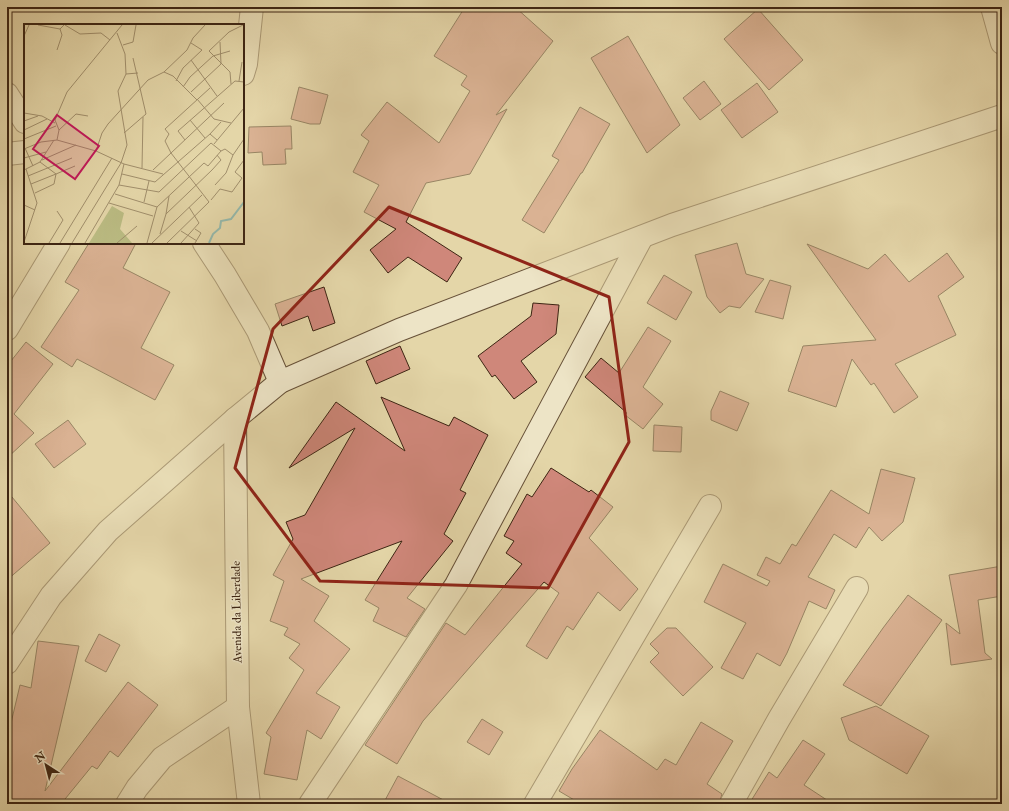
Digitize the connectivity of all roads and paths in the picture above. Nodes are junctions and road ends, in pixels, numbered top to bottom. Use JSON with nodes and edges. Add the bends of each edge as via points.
{"nodes":[{"id":1,"x":252,"y":7,"type":"edge"},
{"id":2,"x":992,"y":7,"type":"edge"},
{"id":3,"x":1002,"y":43,"type":"edge"},
{"id":4,"x":244,"y":71,"type":"edge"},
{"id":5,"x":7,"y":94,"type":"edge"},
{"id":6,"x":1002,"y":116,"type":"edge"},
{"id":7,"x":24,"y":120,"type":"edge"},
{"id":8,"x":24,"y":152,"type":"edge"},
{"id":9,"x":7,"y":154,"type":"edge"},
{"id":10,"x":642,"y":237,"type":"junction"},
{"id":11,"x":58,"y":244,"type":"edge"},
{"id":12,"x":205,"y":244,"type":"edge"},
{"id":13,"x":7,"y":329,"type":"edge"},
{"id":14,"x":280,"y":382,"type":"junction"},
{"id":15,"x":235,"y":419,"type":"junction"},
{"id":16,"x":710,"y":506,"type":"dead end"},
{"id":17,"x":857,"y":588,"type":"dead end"},
{"id":18,"x":7,"y":663,"type":"edge"},
{"id":19,"x":238,"y":707,"type":"junction"},
{"id":20,"x":127,"y":804,"type":"edge"},
{"id":21,"x":249,"y":804,"type":"edge"},
{"id":22,"x":310,"y":804,"type":"edge"},
{"id":23,"x":535,"y":804,"type":"edge"},
{"id":24,"x":731,"y":804,"type":"edge"}],
"edges":[{"from":1,"to":4,"type":"street"},
{"from":2,"to":3,"type":"street"},
{"from":5,"to":7,"type":"street"},
{"from":6,"to":10,"type":"street"},
{"from":8,"to":9,"type":"street"},
{"from":10,"to":14,"type":"street","via":[[399,330]]},
{"from":10,"to":22,"type":"street","via":[[456,585]]},
{"from":11,"to":13,"type":"street"},
{"from":12,"to":14,"type":"street","via":[[258,331]]},
{"from":14,"to":15,"type":"street"},
{"from":15,"to":18,"type":"street","via":[[108,531],[51,596]]},
{"from":15,"to":19,"type":"street","name":"Avenida da Liberdade"},
{"from":16,"to":23,"type":"street"},
{"from":17,"to":24,"type":"street"},
{"from":19,"to":20,"type":"street","via":[[162,758]]},
{"from":19,"to":21,"type":"street","name":"Avenida da Liberdade"}]}
